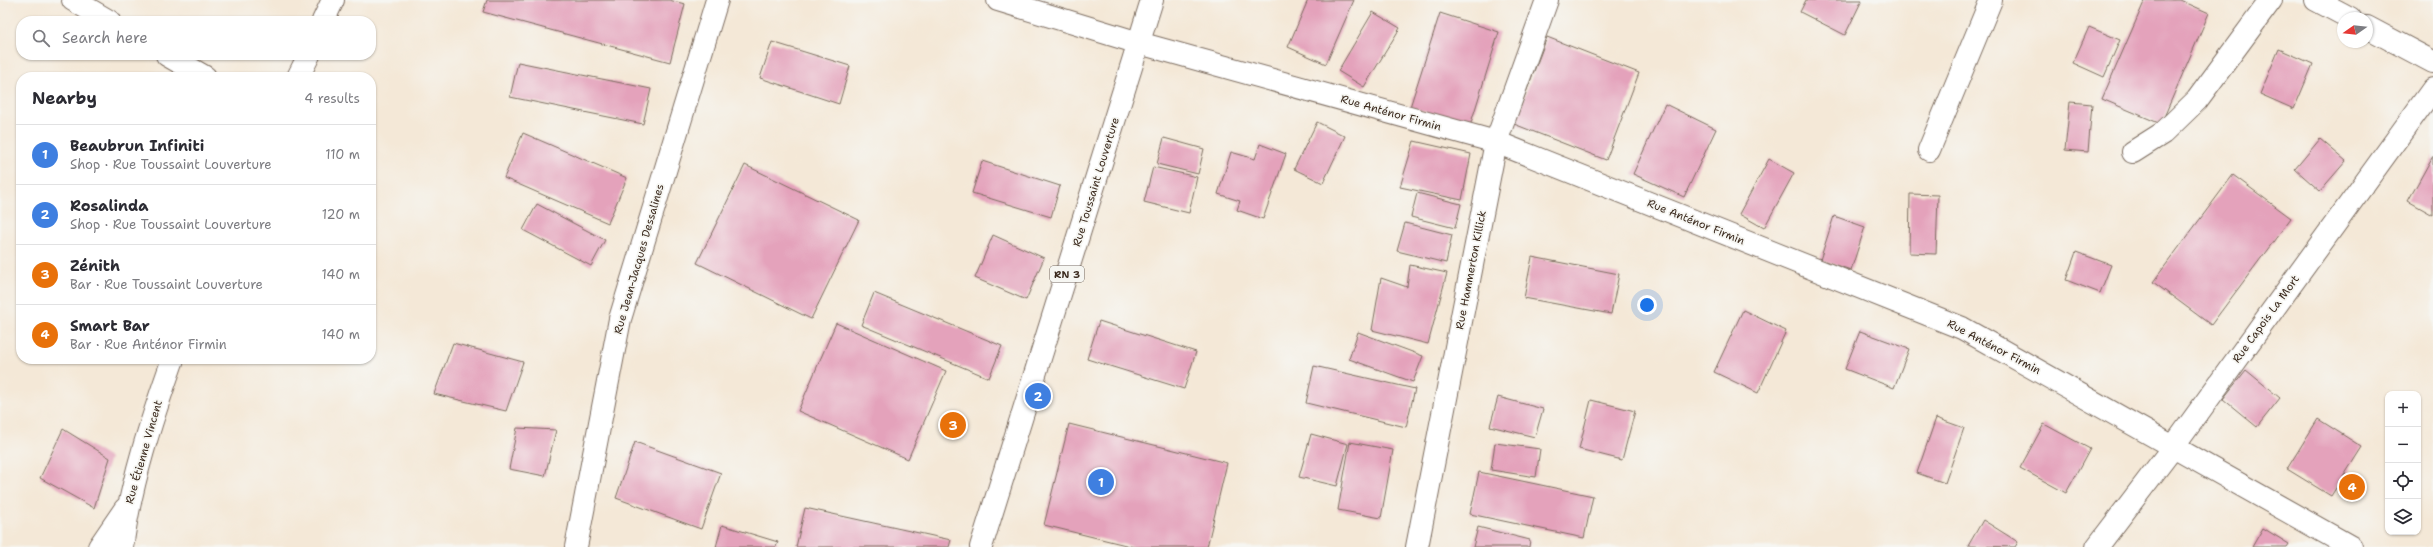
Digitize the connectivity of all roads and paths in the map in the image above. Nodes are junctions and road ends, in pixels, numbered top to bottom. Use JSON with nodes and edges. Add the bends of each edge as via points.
{"nodes":[{"id":1,"x":73,"y":0,"type":"edge"},
{"id":2,"x":333,"y":0,"type":"edge"},
{"id":3,"x":717,"y":0,"type":"edge"},
{"id":4,"x":998,"y":0,"type":"edge"},
{"id":5,"x":1152,"y":0,"type":"edge"},
{"id":6,"x":1547,"y":0,"type":"edge"},
{"id":7,"x":1991,"y":0,"type":"edge"},
{"id":8,"x":2271,"y":0,"type":"edge"},
{"id":9,"x":2316,"y":0,"type":"edge"},
{"id":10,"x":2339,"y":12,"type":"edge"},
{"id":11,"x":100,"y":16,"type":"edge"},
{"id":12,"x":325,"y":16,"type":"edge"},
{"id":13,"x":2373,"y":30,"type":"edge"},
{"id":14,"x":1139,"y":44,"type":"junction"},
{"id":15,"x":176,"y":60,"type":"edge"},
{"id":16,"x":306,"y":60,"type":"edge"},
{"id":17,"x":2433,"y":62,"type":"edge"},
{"id":18,"x":197,"y":72,"type":"edge"},
{"id":19,"x":300,"y":72,"type":"edge"},
{"id":20,"x":2433,"y":89,"type":"edge"},
{"id":21,"x":1496,"y":142,"type":"junction"},
{"id":22,"x":1929,"y":150,"type":"dead end"},
{"id":23,"x":2133,"y":152,"type":"dead end"},
{"id":24,"x":171,"y":364,"type":"edge"},
{"id":25,"x":2174,"y":446,"type":"junction"},
{"id":26,"x":128,"y":505,"type":"junction"},
{"id":27,"x":99,"y":547,"type":"edge"},
{"id":28,"x":122,"y":547,"type":"edge"},
{"id":29,"x":576,"y":547,"type":"edge"},
{"id":30,"x":981,"y":547,"type":"edge"},
{"id":31,"x":1417,"y":547,"type":"edge"},
{"id":32,"x":2096,"y":547,"type":"edge"},
{"id":33,"x":2350,"y":547,"type":"edge"}],
"edges":[{"from":1,"to":11,"type":"street"},
{"from":2,"to":12,"type":"street"},
{"from":3,"to":29,"type":"street","name":"Rue Jean-Jacques Dessalines","via":[[620,319]]},
{"from":4,"to":14,"type":"street","name":"Rue Anténor Firmin"},
{"from":5,"to":14,"type":"street","name":"Rue Toussaint Louverture","number":"RN 3"},
{"from":6,"to":21,"type":"street","name":"Rue Hammerton Killick"},
{"from":7,"to":22,"type":"street"},
{"from":8,"to":23,"type":"street","via":[[2197,100],[2163,133]]},
{"from":9,"to":10,"type":"street"},
{"from":13,"to":17,"type":"street"},
{"from":14,"to":21,"type":"street","name":"Rue Anténor Firmin"},
{"from":14,"to":30,"type":"street","name":"Rue Toussaint Louverture","number":"RN 3"},
{"from":15,"to":18,"type":"street"},
{"from":16,"to":19,"type":"street"},
{"from":20,"to":25,"type":"street","name":"Rue Capois La Mort"},
{"from":21,"to":25,"type":"street","name":"Rue Anténor Firmin","via":[[1962,328]]},
{"from":21,"to":31,"type":"street","name":"Rue Hammerton Killick"},
{"from":24,"to":26,"type":"street","name":"Rue Étienne Vincent","via":[[152,419]]},
{"from":25,"to":32,"type":"street","name":"Rue Capois La Mort"},
{"from":25,"to":33,"type":"street","name":"Rue Anténor Firmin"},
{"from":26,"to":27,"type":"street"},
{"from":26,"to":28,"type":"street","name":"Rue Étienne Vincent"}]}
